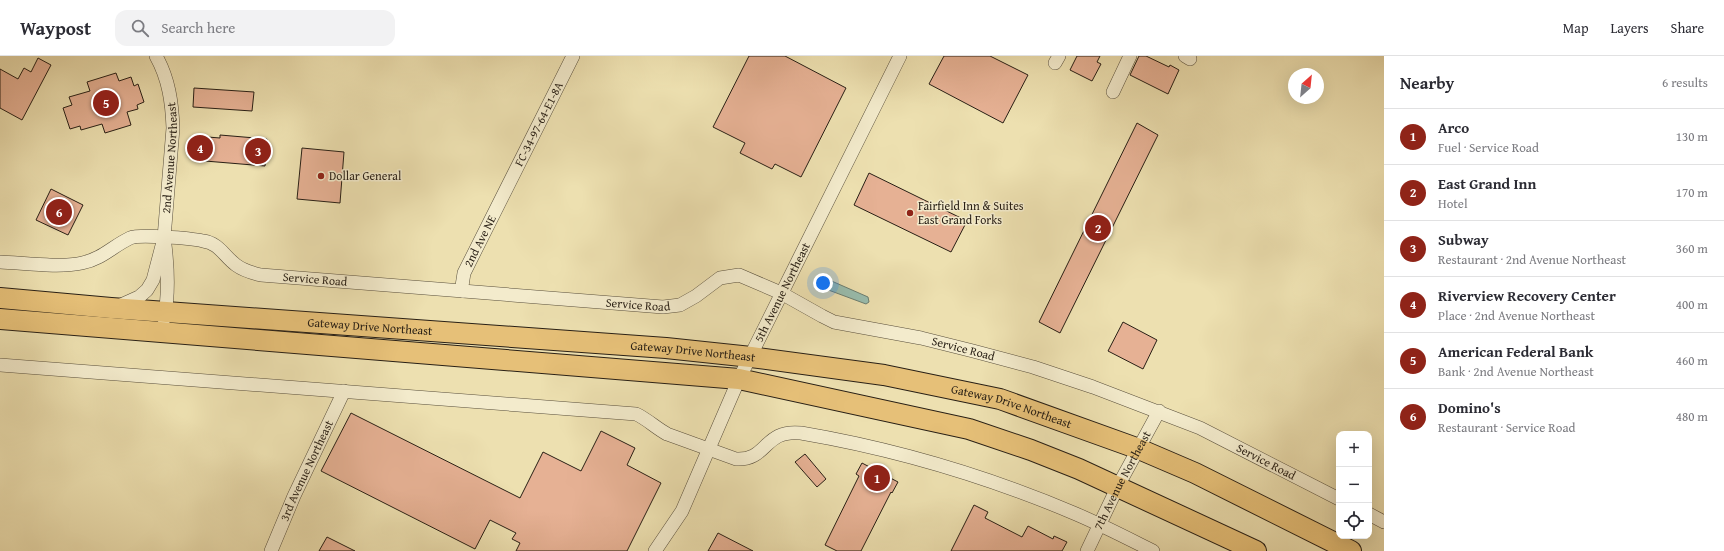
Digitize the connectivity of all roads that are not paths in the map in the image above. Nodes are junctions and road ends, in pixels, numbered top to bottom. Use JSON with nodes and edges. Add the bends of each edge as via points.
{"nodes":[{"id":1,"x":156,"y":56,"type":"edge"},
{"id":2,"x":573,"y":56,"type":"edge"},
{"id":3,"x":900,"y":56,"type":"edge"},
{"id":4,"x":1130,"y":56,"type":"edge"},
{"id":5,"x":1112,"y":92,"type":"dead end"},
{"id":6,"x":505,"y":192,"type":"joint"},
{"id":7,"x":164,"y":238,"type":"junction"},
{"id":8,"x":0,"y":262,"type":"edge"},
{"id":9,"x":463,"y":291,"type":"junction"},
{"id":10,"x":781,"y":293,"type":"junction"},
{"id":11,"x":0,"y":298,"type":"edge"},
{"id":12,"x":111,"y":308,"type":"junction"},
{"id":13,"x":166,"y":311,"type":"junction"},
{"id":14,"x":0,"y":319,"type":"edge"},
{"id":15,"x":162,"y":331,"type":"junction"},
{"id":16,"x":751,"y":357,"type":"junction"},
{"id":17,"x":0,"y":365,"type":"edge"},
{"id":18,"x":739,"y":379,"type":"junction"},
{"id":19,"x":344,"y":391,"type":"junction"},
{"id":20,"x":1159,"y":411,"type":"junction"},
{"id":21,"x":1139,"y":448,"type":"junction"},
{"id":22,"x":709,"y":449,"type":"junction"},
{"id":23,"x":1118,"y":486,"type":"junction"},
{"id":24,"x":1336,"y":497,"type":"edge"},
{"id":25,"x":1372,"y":516,"type":"edge"},
{"id":26,"x":1384,"y":522,"type":"edge"},
{"id":27,"x":1100,"y":525,"type":"junction"},
{"id":28,"x":271,"y":551,"type":"edge"},
{"id":29,"x":655,"y":551,"type":"edge"},
{"id":30,"x":1087,"y":551,"type":"edge"},
{"id":31,"x":1152,"y":551,"type":"edge"},
{"id":32,"x":1256,"y":551,"type":"edge"},
{"id":33,"x":1351,"y":551,"type":"edge"}],
"edges":[{"from":1,"to":7,"type":"street","name":"2nd Avenue Northeast","via":[[166,78],[173,128]]},
{"from":2,"to":6,"type":"street","name":"FC-34-97-64-E1-8A"},
{"from":3,"to":10,"type":"street","name":"5th Avenue Northeast"},
{"from":4,"to":5,"type":"street"},
{"from":6,"to":9,"type":"street","name":"2nd Ave NE","via":[[464,273]]},
{"from":7,"to":8,"type":"street","name":"Service Road","via":[[131,237],[106,254],[81,263],[67,265]]},
{"from":7,"to":9,"type":"street","name":"Service Road","via":[[203,240],[215,244],[235,265],[261,275]]},
{"from":7,"to":12,"type":"street","name":"2nd Avenue Northeast","via":[[153,280],[147,290],[128,303]]},
{"from":7,"to":13,"type":"street","name":"2nd Avenue Northeast","via":[[168,266]]},
{"from":9,"to":10,"type":"street","name":"Service Road","via":[[663,307],[680,305],[720,278],[740,275]]},
{"from":10,"to":16,"type":"street","name":"5th Avenue Northeast"},
{"from":10,"to":20,"type":"street","name":"Service Road","via":[[834,322],[935,342],[1033,367]]},
{"from":11,"to":12,"type":"highway","name":"Gateway Drive Northeast"},
{"from":12,"to":13,"type":"highway","name":"Gateway Drive Northeast"},
{"from":13,"to":15,"type":"street","name":"2nd Avenue Northeast"},
{"from":13,"to":16,"type":"highway","name":"Gateway Drive Northeast","via":[[666,348]]},
{"from":14,"to":15,"type":"highway","name":"Gateway Drive Northeast"},
{"from":15,"to":18,"type":"highway","name":"Gateway Drive Northeast"},
{"from":16,"to":18,"type":"street","name":"5th Avenue Northeast"},
{"from":16,"to":21,"type":"highway","name":"Gateway Drive Northeast","via":[[884,375],[1000,399]]},
{"from":17,"to":19,"type":"street"},
{"from":18,"to":22,"type":"street","name":"5th Avenue Northeast"},
{"from":18,"to":23,"type":"highway","name":"Gateway Drive Northeast","via":[[969,429],[1031,450]]},
{"from":19,"to":22,"type":"street","via":[[636,414],[667,434]]},
{"from":19,"to":28,"type":"street","name":"3rd Avenue Northeast"},
{"from":20,"to":21,"type":"street","name":"7th Avenue Northeast"},
{"from":20,"to":24,"type":"street","name":"Service Road","via":[[1200,428]]},
{"from":21,"to":23,"type":"street","name":"7th Avenue Northeast"},
{"from":21,"to":33,"type":"highway","name":"Gateway Drive Northeast"},
{"from":22,"to":27,"type":"street","via":[[730,458],[748,458],[756,455],[779,435],[792,432],[809,434],[922,460],[977,477],[1041,499]]},
{"from":22,"to":29,"type":"street","name":"5th Avenue Northeast","via":[[682,511]]},
{"from":23,"to":27,"type":"street","name":"7th Avenue Northeast"},
{"from":23,"to":32,"type":"highway","name":"Gateway Drive Northeast"},
{"from":25,"to":26,"type":"street"},
{"from":27,"to":30,"type":"street","name":"7th Avenue Northeast"},
{"from":27,"to":31,"type":"street"}]}
